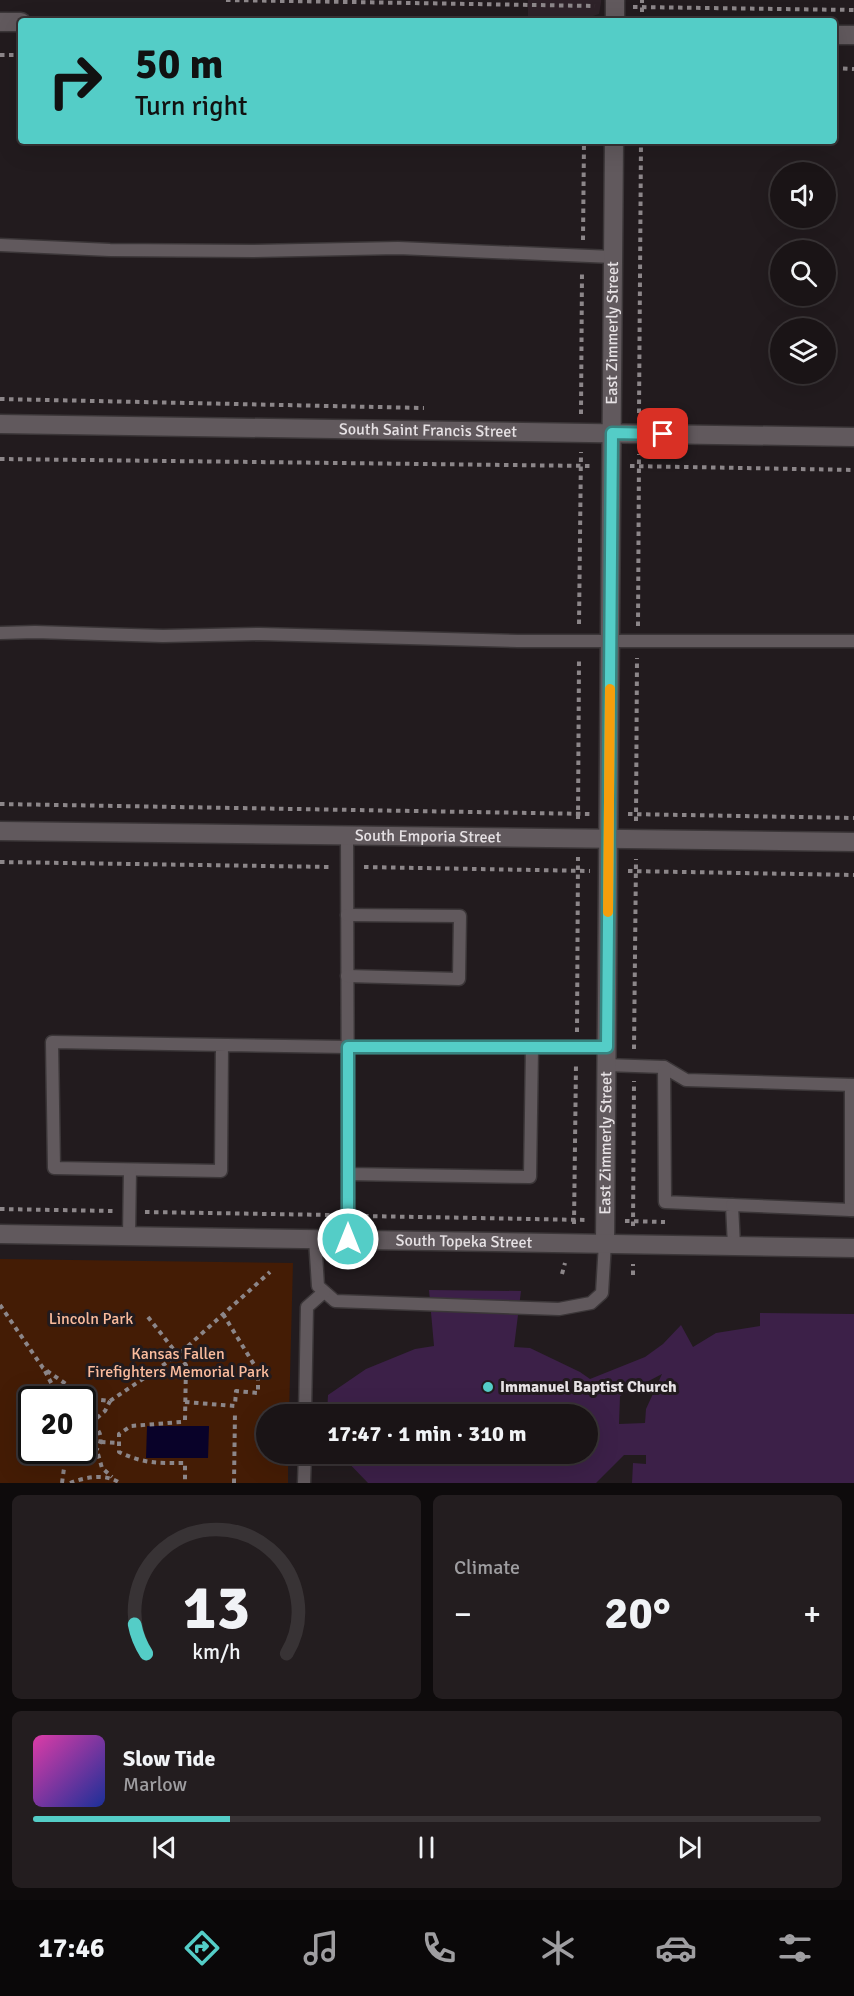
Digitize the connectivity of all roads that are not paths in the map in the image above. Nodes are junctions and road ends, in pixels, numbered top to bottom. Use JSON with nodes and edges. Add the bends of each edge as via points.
{"nodes":[{"id":1,"x":0,"y":22,"type":"edge"},
{"id":2,"x":18,"y":22,"type":"edge"},
{"id":3,"x":837,"y":35,"type":"edge"},
{"id":4,"x":854,"y":35,"type":"edge"},
{"id":5,"x":614,"y":144,"type":"edge"},
{"id":6,"x":0,"y":245,"type":"edge"},
{"id":7,"x":613,"y":257,"type":"junction"},
{"id":8,"x":0,"y":424,"type":"edge"},
{"id":9,"x":612,"y":433,"type":"junction"},
{"id":10,"x":854,"y":437,"type":"edge"},
{"id":11,"x":0,"y":633,"type":"edge"},
{"id":12,"x":854,"y":641,"type":"edge"},
{"id":13,"x":610,"y":642,"type":"junction"},
{"id":14,"x":0,"y":831,"type":"edge"},
{"id":15,"x":347,"y":835,"type":"junction"},
{"id":16,"x":609,"y":839,"type":"junction"},
{"id":17,"x":854,"y":842,"type":"edge"},
{"id":18,"x":347,"y":915,"type":"junction"},
{"id":19,"x":347,"y":976,"type":"junction"},
{"id":20,"x":222,"y":1045,"type":"junction"},
{"id":21,"x":348,"y":1047,"type":"junction"},
{"id":22,"x":531,"y":1048,"type":"junction"},
{"id":23,"x":607,"y":1056,"type":"junction"},
{"id":24,"x":664,"y":1066,"type":"junction"},
{"id":25,"x":853,"y":1085,"type":"edge"},
{"id":26,"x":130,"y":1170,"type":"junction"},
{"id":27,"x":348,"y":1174,"type":"junction"},
{"id":28,"x":732,"y":1205,"type":"junction"},
{"id":29,"x":852,"y":1210,"type":"edge"},
{"id":30,"x":0,"y":1234,"type":"edge"},
{"id":31,"x":129,"y":1236,"type":"junction"},
{"id":32,"x":315,"y":1239,"type":"junction"},
{"id":33,"x":348,"y":1239,"type":"junction"},
{"id":34,"x":605,"y":1243,"type":"junction"},
{"id":35,"x":734,"y":1246,"type":"junction"},
{"id":36,"x":854,"y":1248,"type":"edge"},
{"id":37,"x":324,"y":1292,"type":"junction"},
{"id":38,"x":305,"y":1404,"type":"edge"},
{"id":39,"x":305,"y":1464,"type":"edge"},
{"id":40,"x":304,"y":1483,"type":"edge"}],
"edges":[{"from":1,"to":2,"type":"street"},
{"from":3,"to":4,"type":"street"},
{"from":5,"to":7,"type":"street","name":"East Zimmerly Street"},
{"from":6,"to":7,"type":"lane","via":[[228,251],[398,248]]},
{"from":7,"to":9,"type":"street","name":"East Zimmerly Street"},
{"from":8,"to":9,"type":"street","name":"South Saint Francis Street"},
{"from":9,"to":10,"type":"street","name":"South Saint Francis Street"},
{"from":9,"to":13,"type":"street","name":"East Zimmerly Street"},
{"from":11,"to":13,"type":"lane"},
{"from":12,"to":13,"type":"lane"},
{"from":13,"to":16,"type":"street","name":"East Zimmerly Street"},
{"from":14,"to":15,"type":"street","name":"South Emporia Street"},
{"from":15,"to":16,"type":"street","name":"South Emporia Street"},
{"from":15,"to":18,"type":"lane"},
{"from":16,"to":17,"type":"street","name":"South Emporia Street"},
{"from":16,"to":23,"type":"street","name":"East Zimmerly Street"},
{"from":18,"to":19,"type":"lane"},
{"from":18,"to":19,"type":"lane","via":[[460,916],[460,926],[459,979]]},
{"from":19,"to":21,"type":"lane"},
{"from":20,"to":21,"type":"lane"},
{"from":20,"to":26,"type":"lane","via":[[221,1171]]},
{"from":20,"to":26,"type":"lane","via":[[52,1042],[54,1168]]},
{"from":21,"to":22,"type":"lane"},
{"from":21,"to":27,"type":"lane"},
{"from":22,"to":23,"type":"lane","via":[[576,1047]]},
{"from":22,"to":27,"type":"lane","via":[[530,1177]]},
{"from":23,"to":24,"type":"lane","via":[[634,1066]]},
{"from":23,"to":34,"type":"street","name":"East Zimmerly Street"},
{"from":24,"to":25,"type":"lane","via":[[686,1080]]},
{"from":24,"to":28,"type":"lane","via":[[664,1202]]},
{"from":25,"to":29,"type":"lane"},
{"from":26,"to":31,"type":"lane"},
{"from":27,"to":33,"type":"lane"},
{"from":28,"to":29,"type":"lane"},
{"from":28,"to":35,"type":"lane"},
{"from":30,"to":31,"type":"street","name":"South Topeka Street"},
{"from":31,"to":32,"type":"street","name":"South Topeka Street"},
{"from":32,"to":33,"type":"street","name":"South Topeka Street"},
{"from":32,"to":37,"type":"lane","via":[[318,1286]]},
{"from":33,"to":34,"type":"street","name":"South Topeka Street"},
{"from":34,"to":35,"type":"street","name":"South Topeka Street"},
{"from":34,"to":37,"type":"lane","via":[[602,1293],[591,1303],[559,1309],[335,1302]]},
{"from":35,"to":36,"type":"street","name":"South Topeka Street"},
{"from":37,"to":38,"type":"lane","via":[[307,1306]]},
{"from":39,"to":40,"type":"lane"}]}
